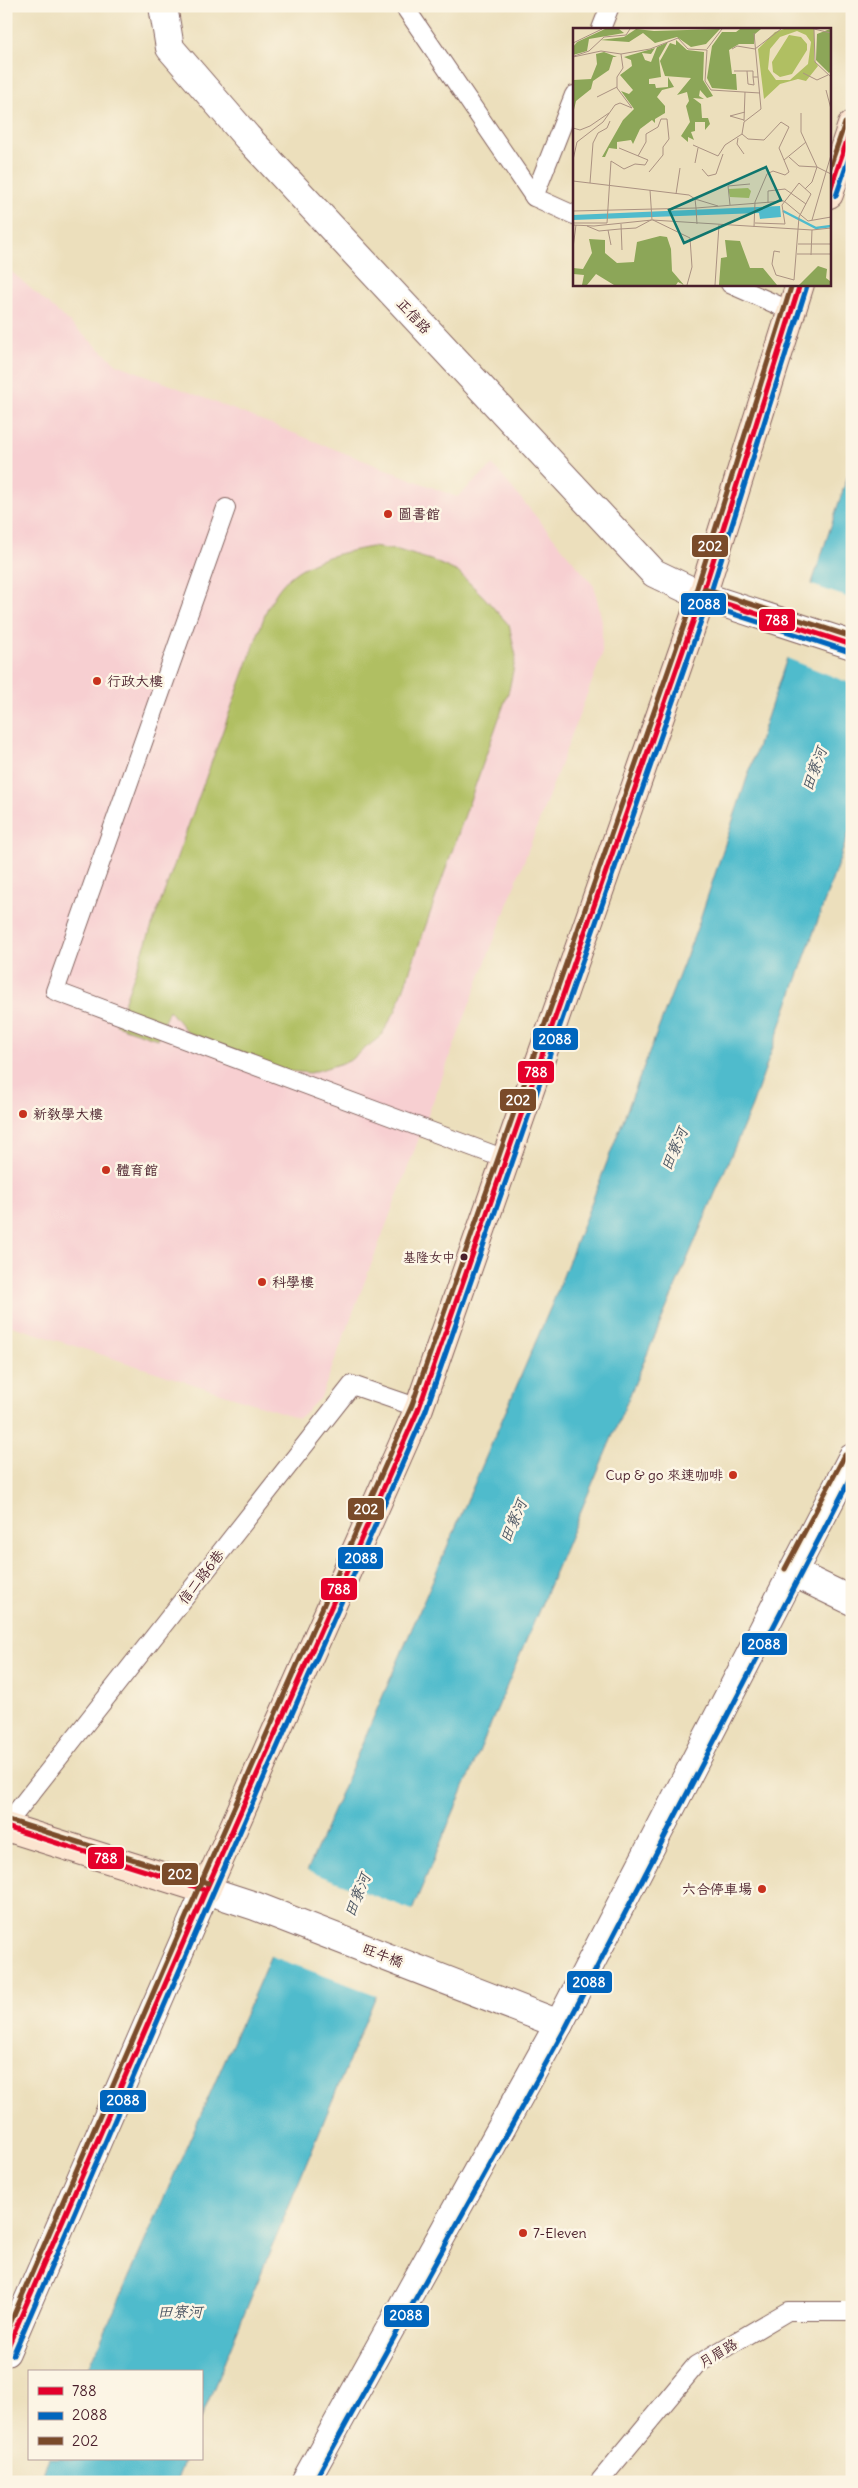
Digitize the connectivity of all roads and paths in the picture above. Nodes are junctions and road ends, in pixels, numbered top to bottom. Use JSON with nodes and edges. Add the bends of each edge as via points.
{"nodes":[{"id":1,"x":163,"y":6,"type":"edge"},
{"id":2,"x":404,"y":6,"type":"edge"},
{"id":3,"x":610,"y":6,"type":"edge"},
{"id":4,"x":601,"y":28,"type":"edge"},
{"id":5,"x":573,"y":98,"type":"edge"},
{"id":6,"x":852,"y":125,"type":"edge"},
{"id":7,"x":830,"y":191,"type":"edge"},
{"id":8,"x":534,"y":197,"type":"junction"},
{"id":9,"x":573,"y":215,"type":"edge"},
{"id":10,"x":732,"y":285,"type":"edge"},
{"id":11,"x":800,"y":285,"type":"edge"},
{"id":12,"x":791,"y":311,"type":"junction"},
{"id":13,"x":226,"y":508,"type":"dead end"},
{"id":14,"x":702,"y":596,"type":"junction"},
{"id":15,"x":852,"y":645,"type":"edge"},
{"id":16,"x":505,"y":1158,"type":"junction"},
{"id":17,"x":419,"y":1408,"type":"junction"},
{"id":18,"x":852,"y":1458,"type":"edge"},
{"id":19,"x":792,"y":1572,"type":"junction"},
{"id":20,"x":852,"y":1600,"type":"edge"},
{"id":21,"x":6,"y":1826,"type":"edge"},
{"id":22,"x":206,"y":1890,"type":"junction"},
{"id":23,"x":559,"y":2024,"type":"junction"},
{"id":24,"x":852,"y":2311,"type":"edge"},
{"id":25,"x":6,"y":2352,"type":"edge"},
{"id":26,"x":305,"y":2482,"type":"edge"},
{"id":27,"x":599,"y":2482,"type":"edge"}],
"edges":[{"from":1,"to":14,"type":"street","name":"正信路","via":[[170,48],[247,137],[654,572]]},
{"from":2,"to":8,"type":"lane"},
{"from":3,"to":4,"type":"lane"},
{"from":5,"to":8,"type":"lane"},
{"from":6,"to":7,"type":"main road"},
{"from":8,"to":9,"type":"lane"},
{"from":10,"to":12,"type":"lane"},
{"from":11,"to":12,"type":"main road"},
{"from":12,"to":14,"type":"main road"},
{"from":13,"to":16,"type":"lane","via":[[55,991]]},
{"from":14,"to":15,"type":"street","name":"正信路"},
{"from":14,"to":16,"type":"main road"},
{"from":16,"to":17,"type":"main road"},
{"from":17,"to":21,"type":"lane","name":"信二路6巷","via":[[352,1385]]},
{"from":17,"to":22,"type":"main road"},
{"from":18,"to":19,"type":"street"},
{"from":19,"to":20,"type":"street"},
{"from":19,"to":23,"type":"street"},
{"from":21,"to":22,"type":"main road"},
{"from":22,"to":23,"type":"street","name":"旺牛橋","via":[[264,1909]]},
{"from":22,"to":25,"type":"street"},
{"from":23,"to":26,"type":"street"},
{"from":24,"to":27,"type":"lane","name":"月眉路","via":[[788,2311],[696,2365]]}]}
